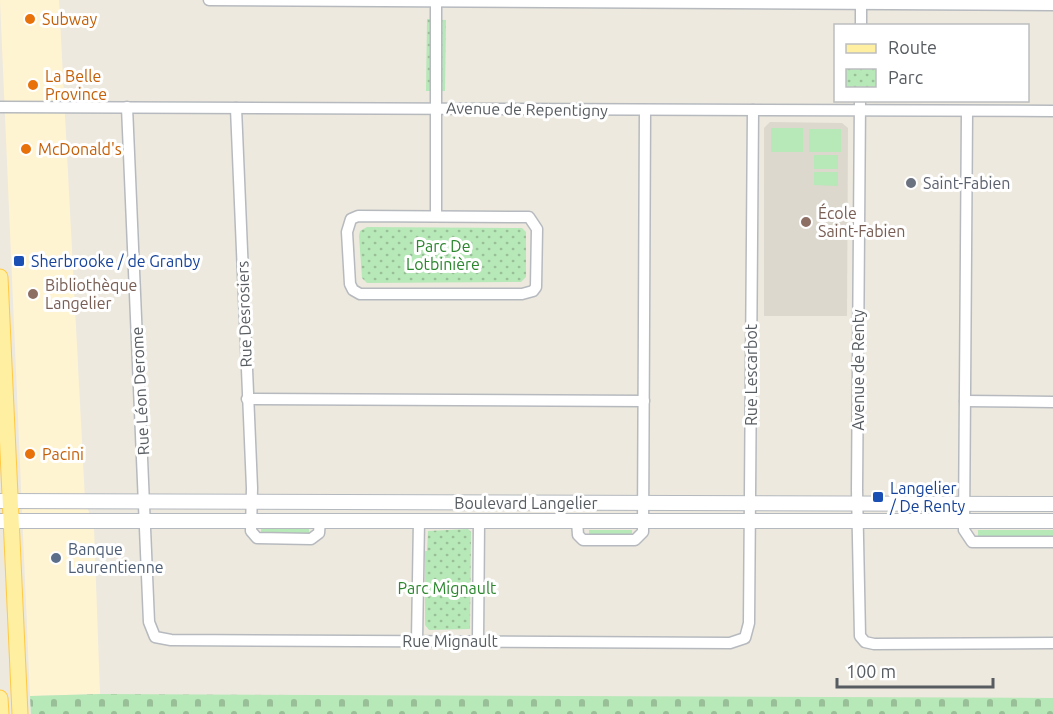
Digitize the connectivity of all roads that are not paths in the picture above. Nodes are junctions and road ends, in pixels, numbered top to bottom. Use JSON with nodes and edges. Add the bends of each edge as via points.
{"nodes":[{"id":1,"x":209,"y":0,"type":"edge"},
{"id":2,"x":378,"y":1,"type":"edge"},
{"id":3,"x":436,"y":2,"type":"junction"},
{"id":4,"x":736,"y":2,"type":"edge"},
{"id":5,"x":861,"y":2,"type":"edge"},
{"id":6,"x":1053,"y":5,"type":"edge"},
{"id":7,"x":861,"y":24,"type":"edge"},
{"id":8,"x":860,"y":106,"type":"edge"},
{"id":9,"x":0,"y":107,"type":"edge"},
{"id":10,"x":128,"y":107,"type":"junction"},
{"id":11,"x":236,"y":108,"type":"junction"},
{"id":12,"x":435,"y":108,"type":"junction"},
{"id":13,"x":645,"y":110,"type":"junction"},
{"id":14,"x":753,"y":110,"type":"junction"},
{"id":15,"x":1053,"y":111,"type":"edge"},
{"id":16,"x":967,"y":112,"type":"junction"},
{"id":17,"x":436,"y":216,"type":"junction"},
{"id":18,"x":0,"y":277,"type":"edge"},
{"id":19,"x":247,"y":399,"type":"junction"},
{"id":20,"x":644,"y":401,"type":"junction"},
{"id":21,"x":965,"y":401,"type":"junction"},
{"id":22,"x":1053,"y":402,"type":"edge"},
{"id":23,"x":5,"y":501,"type":"edge"},
{"id":24,"x":145,"y":501,"type":"junction"},
{"id":25,"x":252,"y":502,"type":"junction"},
{"id":26,"x":643,"y":504,"type":"junction"},
{"id":27,"x":751,"y":504,"type":"junction"},
{"id":28,"x":857,"y":504,"type":"junction"},
{"id":29,"x":964,"y":504,"type":"junction"},
{"id":30,"x":1053,"y":504,"type":"edge"},
{"id":31,"x":146,"y":519,"type":"junction"},
{"id":32,"x":6,"y":520,"type":"edge"},
{"id":33,"x":252,"y":520,"type":"junction"},
{"id":34,"x":321,"y":520,"type":"junction"},
{"id":35,"x":419,"y":520,"type":"junction"},
{"id":36,"x":479,"y":521,"type":"junction"},
{"id":37,"x":643,"y":521,"type":"junction"},
{"id":38,"x":751,"y":521,"type":"junction"},
{"id":39,"x":857,"y":521,"type":"junction"},
{"id":40,"x":964,"y":521,"type":"junction"},
{"id":41,"x":1053,"y":521,"type":"edge"},
{"id":42,"x":1053,"y":542,"type":"edge"},
{"id":43,"x":155,"y":637,"type":"joint"},
{"id":44,"x":745,"y":638,"type":"joint"},
{"id":45,"x":417,"y":641,"type":"junction"},
{"id":46,"x":478,"y":641,"type":"junction"},
{"id":47,"x":1053,"y":644,"type":"edge"},
{"id":48,"x":0,"y":698,"type":"edge"},
{"id":49,"x":1,"y":714,"type":"edge"},
{"id":50,"x":20,"y":714,"type":"edge"}],
"edges":[{"from":1,"to":2,"type":"street"},
{"from":2,"to":3,"type":"street"},
{"from":3,"to":4,"type":"street"},
{"from":3,"to":12,"type":"street"},
{"from":4,"to":5,"type":"street"},
{"from":5,"to":6,"type":"street"},
{"from":5,"to":7,"type":"street"},
{"from":8,"to":14,"type":"street","name":"Avenue de Repentigny"},
{"from":8,"to":16,"type":"street","name":"Avenue de Repentigny"},
{"from":8,"to":28,"type":"street","name":"Avenue de Renty"},
{"from":9,"to":10,"type":"street","name":"Avenue de Repentigny"},
{"from":10,"to":11,"type":"street","name":"Avenue de Repentigny"},
{"from":10,"to":24,"type":"street","name":"Rue Léon Derome"},
{"from":11,"to":12,"type":"street","name":"Avenue de Repentigny"},
{"from":11,"to":19,"type":"street","name":"Rue Desrosiers"},
{"from":12,"to":13,"type":"street","name":"Avenue de Repentigny"},
{"from":12,"to":17,"type":"street"},
{"from":13,"to":14,"type":"street","name":"Avenue de Repentigny"},
{"from":13,"to":20,"type":"street"},
{"from":14,"to":27,"type":"street","name":"Rue Lescarbot"},
{"from":15,"to":16,"type":"street","name":"Avenue de Repentigny"},
{"from":16,"to":21,"type":"street"},
{"from":17,"to":17,"type":"street","via":[[523,216],[533,220],[537,230],[537,282],[533,291],[368,294],[353,290],[346,232],[351,219]]},
{"from":18,"to":23,"type":"main road"},
{"from":19,"to":20,"type":"street"},
{"from":19,"to":25,"type":"street","name":"Rue Desrosiers"},
{"from":20,"to":26,"type":"street"},
{"from":21,"to":22,"type":"street"},
{"from":21,"to":29,"type":"street"},
{"from":23,"to":24,"type":"main road","name":"Boulevard Langelier"},
{"from":23,"to":32,"type":"main road"},
{"from":24,"to":25,"type":"main road","name":"Boulevard Langelier"},
{"from":24,"to":31,"type":"street","name":"Rue Léon Derome"},
{"from":25,"to":26,"type":"main road","name":"Boulevard Langelier"},
{"from":25,"to":33,"type":"street","name":"Rue Desrosiers"},
{"from":26,"to":27,"type":"main road","name":"Boulevard Langelier"},
{"from":26,"to":37,"type":"street"},
{"from":27,"to":28,"type":"main road","name":"Boulevard Langelier"},
{"from":27,"to":38,"type":"street","name":"Rue Lescarbot"},
{"from":28,"to":29,"type":"main road","name":"Boulevard Langelier"},
{"from":28,"to":39,"type":"street","name":"Avenue de Renty"},
{"from":29,"to":30,"type":"main road","name":"Boulevard Langelier"},
{"from":29,"to":40,"type":"street"},
{"from":31,"to":32,"type":"main road","name":"Boulevard Langelier"},
{"from":31,"to":33,"type":"main road","name":"Boulevard Langelier"},
{"from":31,"to":43,"type":"street","name":"Rue Léon Derome","via":[[149,622]]},
{"from":32,"to":50,"type":"main road"},
{"from":33,"to":34,"type":"main road","name":"Boulevard Langelier"},
{"from":33,"to":34,"type":"street","via":[[252,534],[257,538],[301,539],[318,536]]},
{"from":34,"to":35,"type":"main road","name":"Boulevard Langelier"},
{"from":35,"to":36,"type":"main road","name":"Boulevard Langelier"},
{"from":35,"to":45,"type":"street"},
{"from":36,"to":37,"type":"main road","name":"Boulevard Langelier"},
{"from":36,"to":46,"type":"street"},
{"from":37,"to":38,"type":"main road","name":"Boulevard Langelier"},
{"from":38,"to":39,"type":"main road","name":"Boulevard Langelier"},
{"from":38,"to":44,"type":"street","name":"Rue Lescarbot","via":[[749,630]]},
{"from":39,"to":40,"type":"main road","name":"Boulevard Langelier"},
{"from":39,"to":47,"type":"street","name":"Avenue de Renty","via":[[858,626],[862,639],[874,644]]},
{"from":40,"to":41,"type":"main road","name":"Boulevard Langelier"},
{"from":40,"to":42,"type":"street","via":[[965,536],[972,542]]},
{"from":43,"to":45,"type":"street","name":"Rue Mignault"},
{"from":44,"to":46,"type":"street","name":"Rue Mignault","via":[[730,643]]},
{"from":45,"to":46,"type":"street","name":"Rue Mignault"},
{"from":48,"to":49,"type":"main road"}]}
